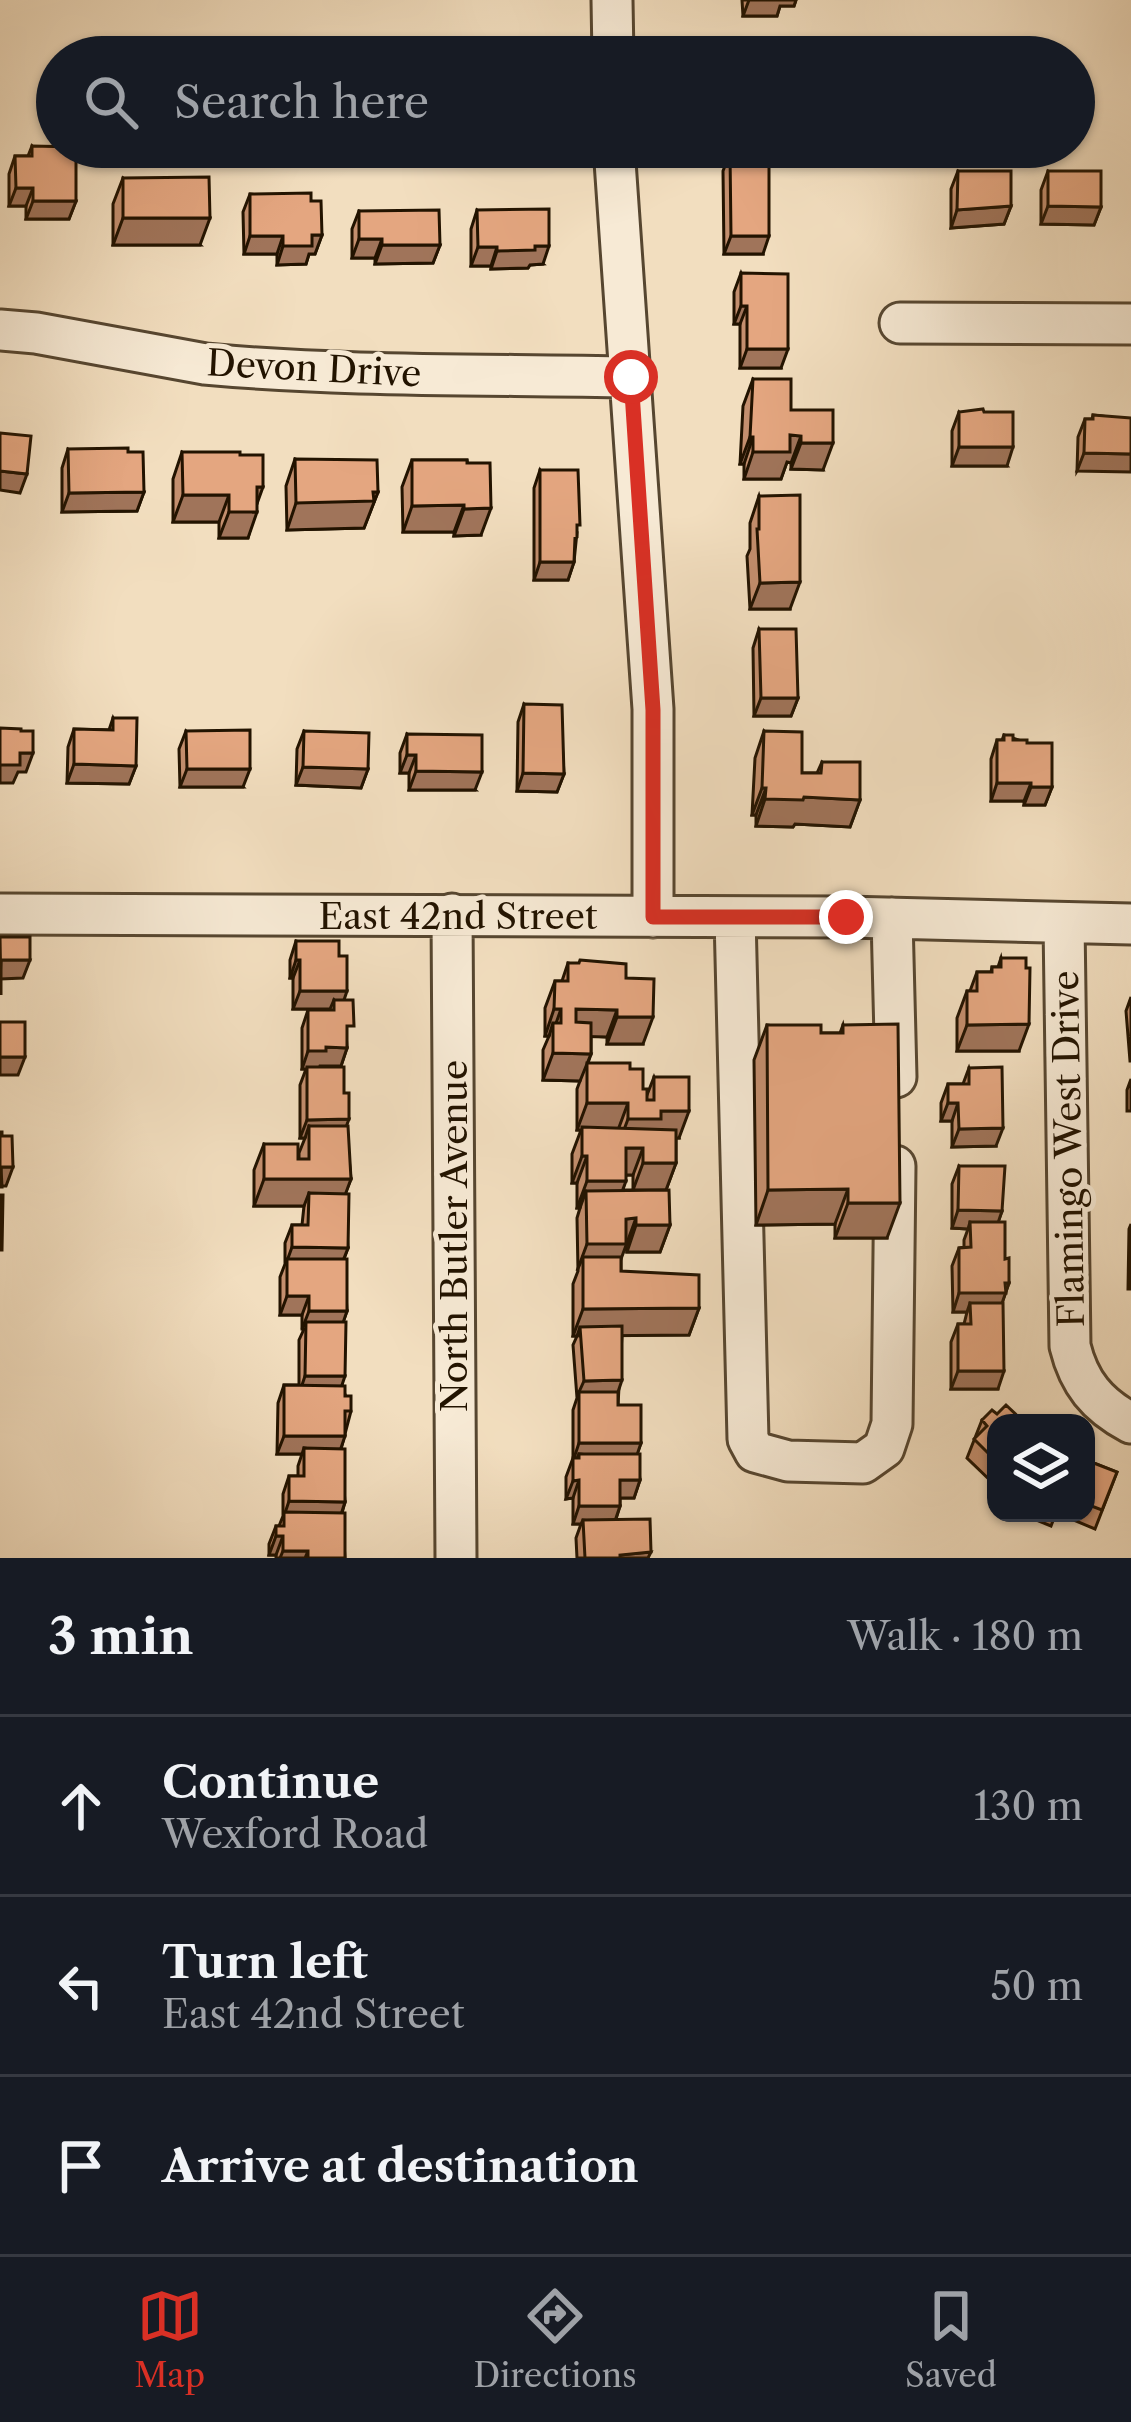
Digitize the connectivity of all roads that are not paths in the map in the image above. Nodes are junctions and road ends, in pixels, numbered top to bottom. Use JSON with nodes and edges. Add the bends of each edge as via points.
{"nodes":[{"id":1,"x":612,"y":0,"type":"edge"},
{"id":2,"x":613,"y":36,"type":"edge"},
{"id":3,"x":616,"y":168,"type":"edge"},
{"id":4,"x":900,"y":323,"type":"dead end"},
{"id":5,"x":1131,"y":324,"type":"edge"},
{"id":6,"x":0,"y":330,"type":"edge"},
{"id":7,"x":631,"y":377,"type":"junction"},
{"id":8,"x":0,"y":914,"type":"edge"},
{"id":9,"x":452,"y":914,"type":"junction"},
{"id":10,"x":653,"y":917,"type":"junction"},
{"id":11,"x":735,"y":917,"type":"junction"},
{"id":12,"x":892,"y":918,"type":"junction"},
{"id":13,"x":1064,"y":922,"type":"junction"},
{"id":14,"x":1131,"y":924,"type":"edge"},
{"id":15,"x":1131,"y":1423,"type":"edge"},
{"id":16,"x":456,"y":1558,"type":"edge"}],
"edges":[{"from":1,"to":2,"type":"street"},
{"from":3,"to":7,"type":"street"},
{"from":4,"to":5,"type":"street"},
{"from":6,"to":7,"type":"street","name":"Devon Drive","via":[[231,367]]},
{"from":7,"to":10,"type":"street","via":[[653,710]]},
{"from":8,"to":9,"type":"street","name":"East 42nd Street"},
{"from":9,"to":10,"type":"street","name":"East 42nd Street"},
{"from":9,"to":16,"type":"street","name":"North Butler Avenue"},
{"from":10,"to":11,"type":"street","name":"East 42nd Street"},
{"from":11,"to":12,"type":"street","name":"East 42nd Street"},
{"from":11,"to":12,"type":"street","via":[[748,1439],[755,1452],[788,1461],[863,1463],[884,1448],[892,1424]]},
{"from":12,"to":13,"type":"street","name":"East 42nd Street"},
{"from":13,"to":14,"type":"street","name":"East 42nd Street"},
{"from":13,"to":15,"type":"street","name":"Flamingo West Drive","via":[[1070,1346],[1091,1394]]}]}
